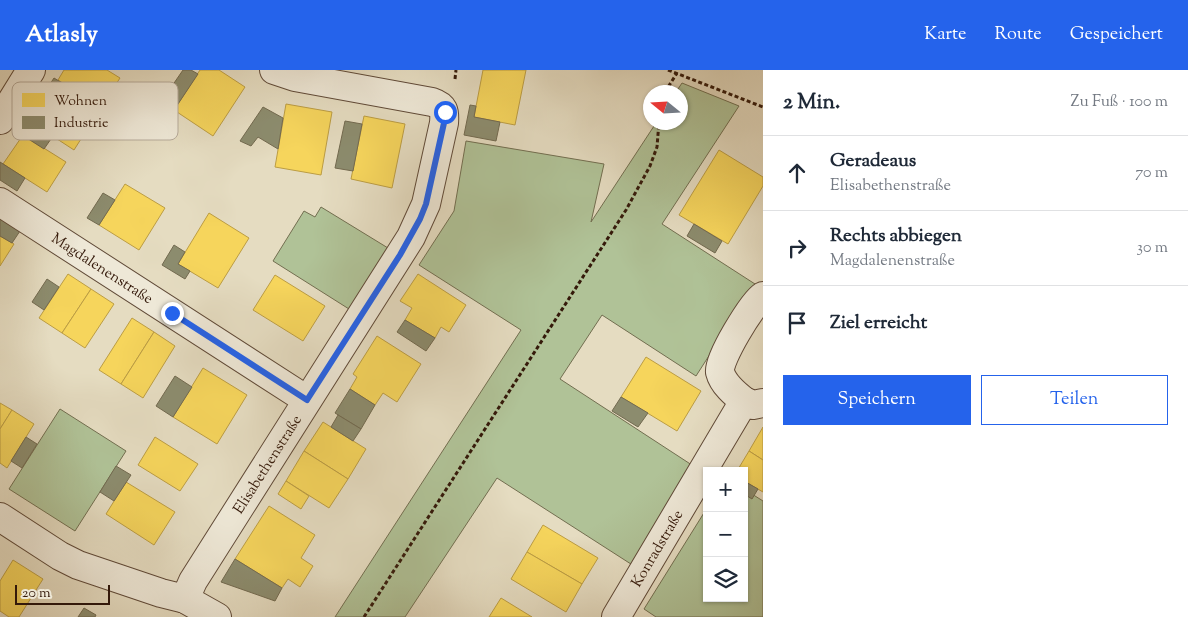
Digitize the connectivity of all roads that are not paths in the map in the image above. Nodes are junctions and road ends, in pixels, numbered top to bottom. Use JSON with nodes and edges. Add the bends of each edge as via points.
{"nodes":[{"id":1,"x":31,"y":70,"type":"edge"},
{"id":2,"x":274,"y":70,"type":"edge"},
{"id":3,"x":24,"y":82,"type":"edge"},
{"id":4,"x":12,"y":101,"type":"edge"},
{"id":5,"x":0,"y":120,"type":"edge"},
{"id":6,"x":0,"y":202,"type":"edge"},
{"id":7,"x":763,"y":296,"type":"edge"},
{"id":8,"x":307,"y":400,"type":"junction"},
{"id":9,"x":754,"y":402,"type":"edge"},
{"id":10,"x":3,"y":524,"type":"edge"},
{"id":11,"x":185,"y":599,"type":"junction"},
{"id":12,"x":217,"y":617,"type":"edge"},
{"id":13,"x":616,"y":617,"type":"edge"}],
"edges":[{"from":1,"to":3,"type":"street"},
{"from":2,"to":8,"type":"street","name":"Elisabethenstraße","via":[[432,102],[445,112],[420,219]]},
{"from":4,"to":5,"type":"street"},
{"from":6,"to":8,"type":"street","name":"Magdalenenstraße"},
{"from":7,"to":9,"type":"street","name":"Konradstraße","via":[[755,304],[720,365],[720,372],[731,390]]},
{"from":8,"to":11,"type":"street","name":"Elisabethenstraße","via":[[193,580]]},
{"from":9,"to":13,"type":"street","name":"Konradstraße"},
{"from":10,"to":11,"type":"street","via":[[78,565]]},
{"from":11,"to":12,"type":"street"}]}
